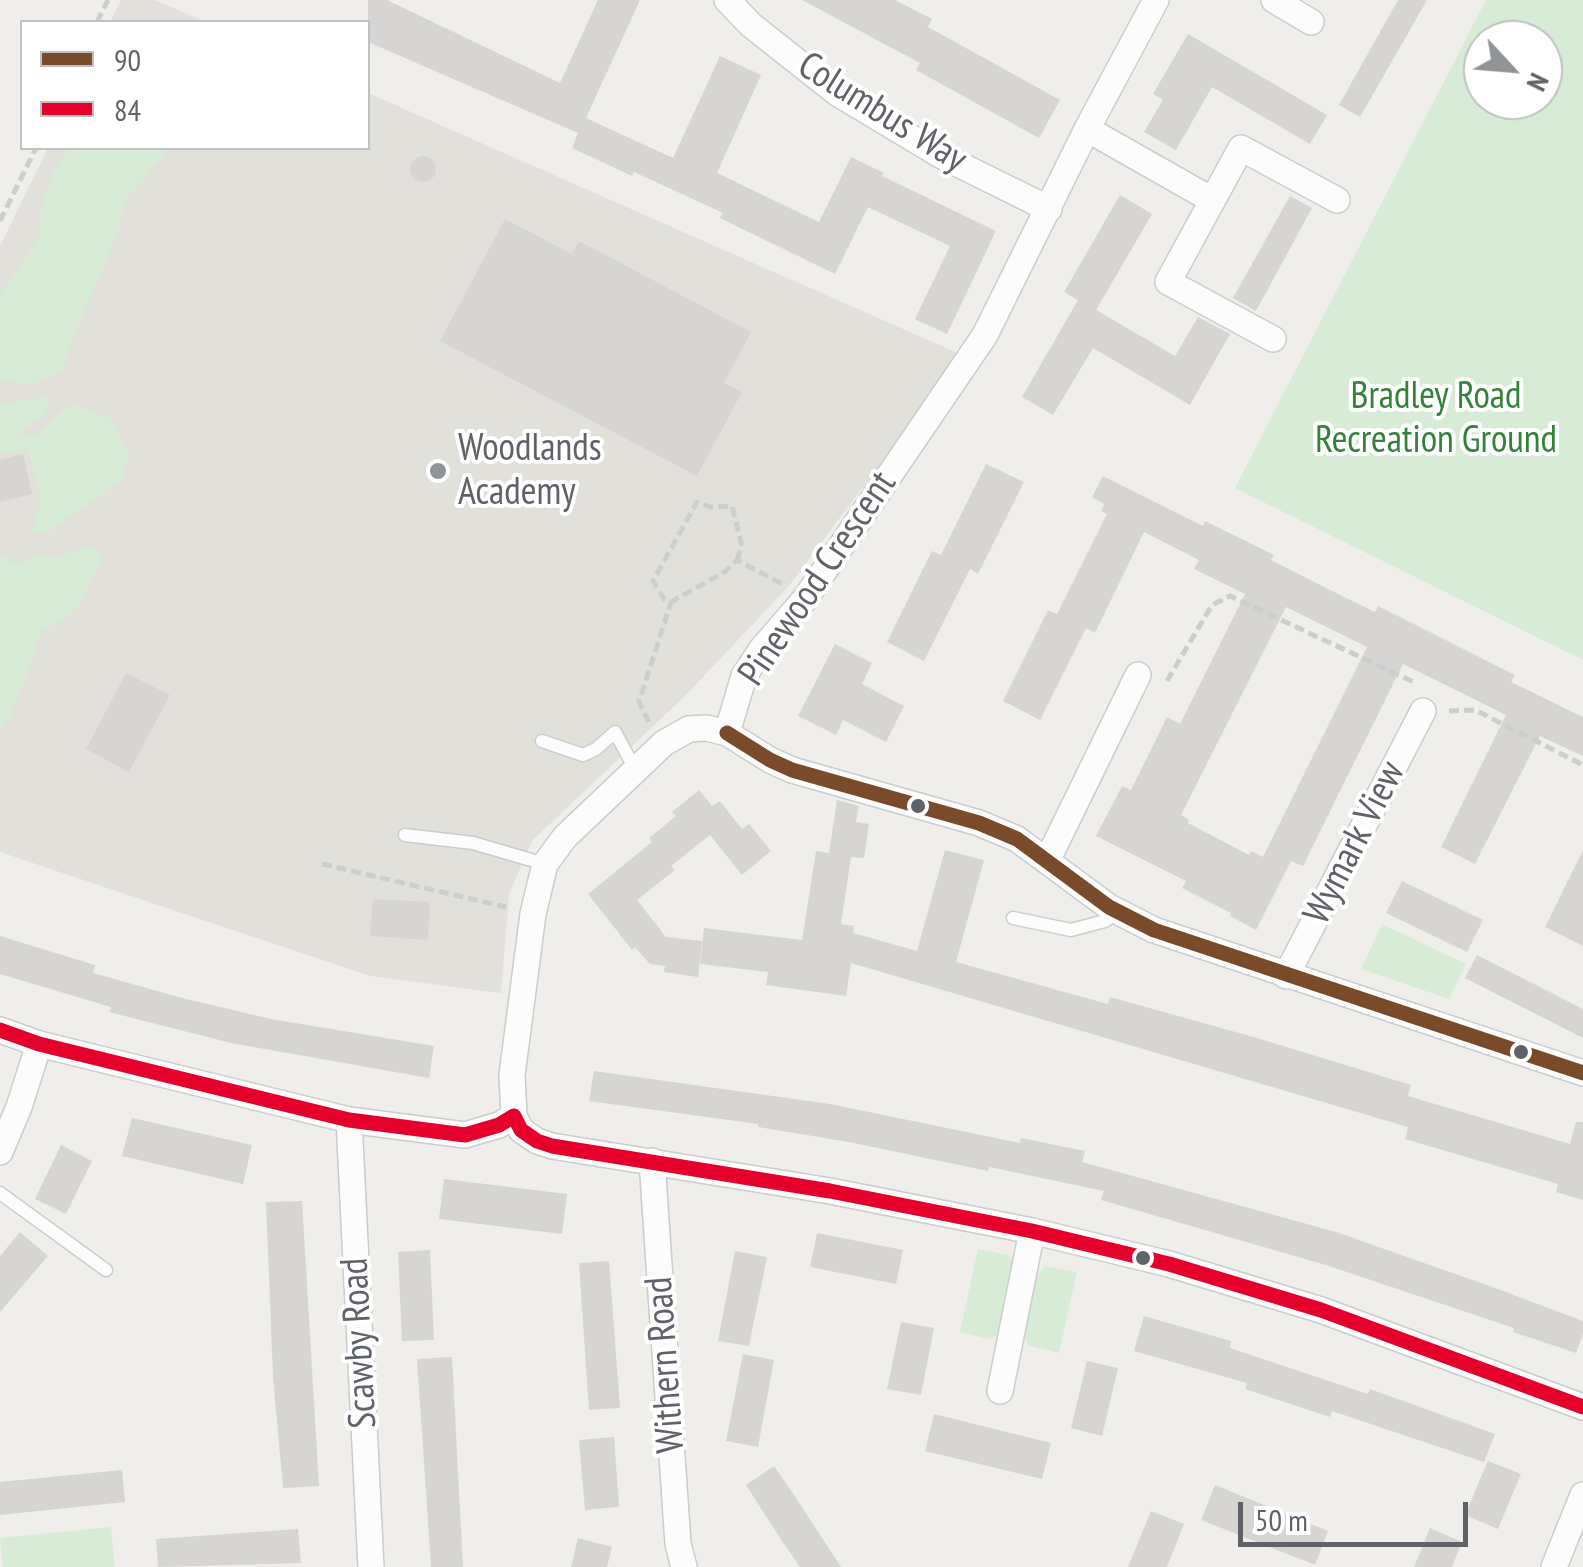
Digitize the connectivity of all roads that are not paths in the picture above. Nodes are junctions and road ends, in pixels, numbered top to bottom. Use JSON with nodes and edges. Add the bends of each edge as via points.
{"nodes":[{"id":1,"x":727,"y":0,"type":"edge"},
{"id":2,"x":1156,"y":0,"type":"edge"},
{"id":3,"x":1274,"y":0,"type":"edge"},
{"id":4,"x":1312,"y":22,"type":"dead end"},
{"id":5,"x":1087,"y":129,"type":"junction"},
{"id":6,"x":1212,"y":200,"type":"junction"},
{"id":7,"x":1337,"y":200,"type":"dead end"},
{"id":8,"x":1049,"y":209,"type":"junction"},
{"id":9,"x":1272,"y":339,"type":"dead end"},
{"id":10,"x":1138,"y":675,"type":"road end"},
{"id":11,"x":1424,"y":712,"type":"road end"},
{"id":12,"x":727,"y":732,"type":"junction"},
{"id":13,"x":542,"y":741,"type":"dead end"},
{"id":14,"x":636,"y":772,"type":"junction"},
{"id":15,"x":404,"y":835,"type":"dead end"},
{"id":16,"x":1048,"y":859,"type":"junction"},
{"id":17,"x":545,"y":864,"type":"junction"},
{"id":18,"x":1116,"y":912,"type":"junction"},
{"id":19,"x":1013,"y":918,"type":"dead end"},
{"id":20,"x":1286,"y":976,"type":"junction"},
{"id":21,"x":0,"y":1030,"type":"edge"},
{"id":22,"x":39,"y":1044,"type":"junction"},
{"id":23,"x":1583,"y":1073,"type":"edge"},
{"id":24,"x":514,"y":1116,"type":"junction"},
{"id":25,"x":350,"y":1120,"type":"junction"},
{"id":26,"x":0,"y":1152,"type":"edge"},
{"id":27,"x":652,"y":1162,"type":"junction"},
{"id":28,"x":0,"y":1193,"type":"edge"},
{"id":29,"x":1032,"y":1231,"type":"junction"},
{"id":30,"x":106,"y":1270,"type":"dead end"},
{"id":31,"x":1000,"y":1391,"type":"dead end"},
{"id":32,"x":1583,"y":1407,"type":"edge"},
{"id":33,"x":1583,"y":1495,"type":"edge"},
{"id":34,"x":371,"y":1567,"type":"edge"},
{"id":35,"x":684,"y":1567,"type":"edge"},
{"id":36,"x":1554,"y":1567,"type":"edge"}],
"edges":[{"from":1,"to":8,"type":"street","name":"Columbus Way","via":[[837,93]]},
{"from":2,"to":5,"type":"street","name":"Pinewood Crescent"},
{"from":3,"to":4,"type":"street"},
{"from":5,"to":6,"type":"street"},
{"from":5,"to":8,"type":"street","name":"Pinewood Crescent"},
{"from":6,"to":7,"type":"street","via":[[1240,148]]},
{"from":6,"to":9,"type":"street","via":[[1168,282]]},
{"from":8,"to":12,"type":"street","name":"Pinewood Crescent","via":[[986,335],[805,599],[744,676]]},
{"from":10,"to":16,"type":"street"},
{"from":11,"to":20,"type":"street","name":"Wymark View"},
{"from":12,"to":14,"type":"street","name":"Pinewood Crescent","via":[[689,730],[664,743]]},
{"from":12,"to":16,"type":"street","via":[[792,770],[980,822]]},
{"from":13,"to":14,"type":"lane","via":[[583,755],[615,732]]},
{"from":14,"to":17,"type":"street","name":"Pinewood Crescent","via":[[587,814]]},
{"from":15,"to":17,"type":"lane","via":[[473,842]]},
{"from":16,"to":18,"type":"street"},
{"from":17,"to":24,"type":"street","name":"Pinewood Crescent","via":[[512,1075]]},
{"from":18,"to":19,"type":"lane","via":[[1071,930]]},
{"from":18,"to":20,"type":"street"},
{"from":20,"to":23,"type":"street"},
{"from":21,"to":22,"type":"street"},
{"from":22,"to":25,"type":"street"},
{"from":22,"to":26,"type":"street"},
{"from":24,"to":25,"type":"street","via":[[466,1135]]},
{"from":24,"to":27,"type":"street","via":[[537,1142]]},
{"from":25,"to":34,"type":"street","name":"Scawby Road"},
{"from":27,"to":29,"type":"street"},
{"from":27,"to":35,"type":"street","name":"Withern Road"},
{"from":28,"to":30,"type":"lane"},
{"from":29,"to":31,"type":"street"},
{"from":29,"to":32,"type":"street","via":[[1321,1310]]},
{"from":33,"to":36,"type":"street"}]}
